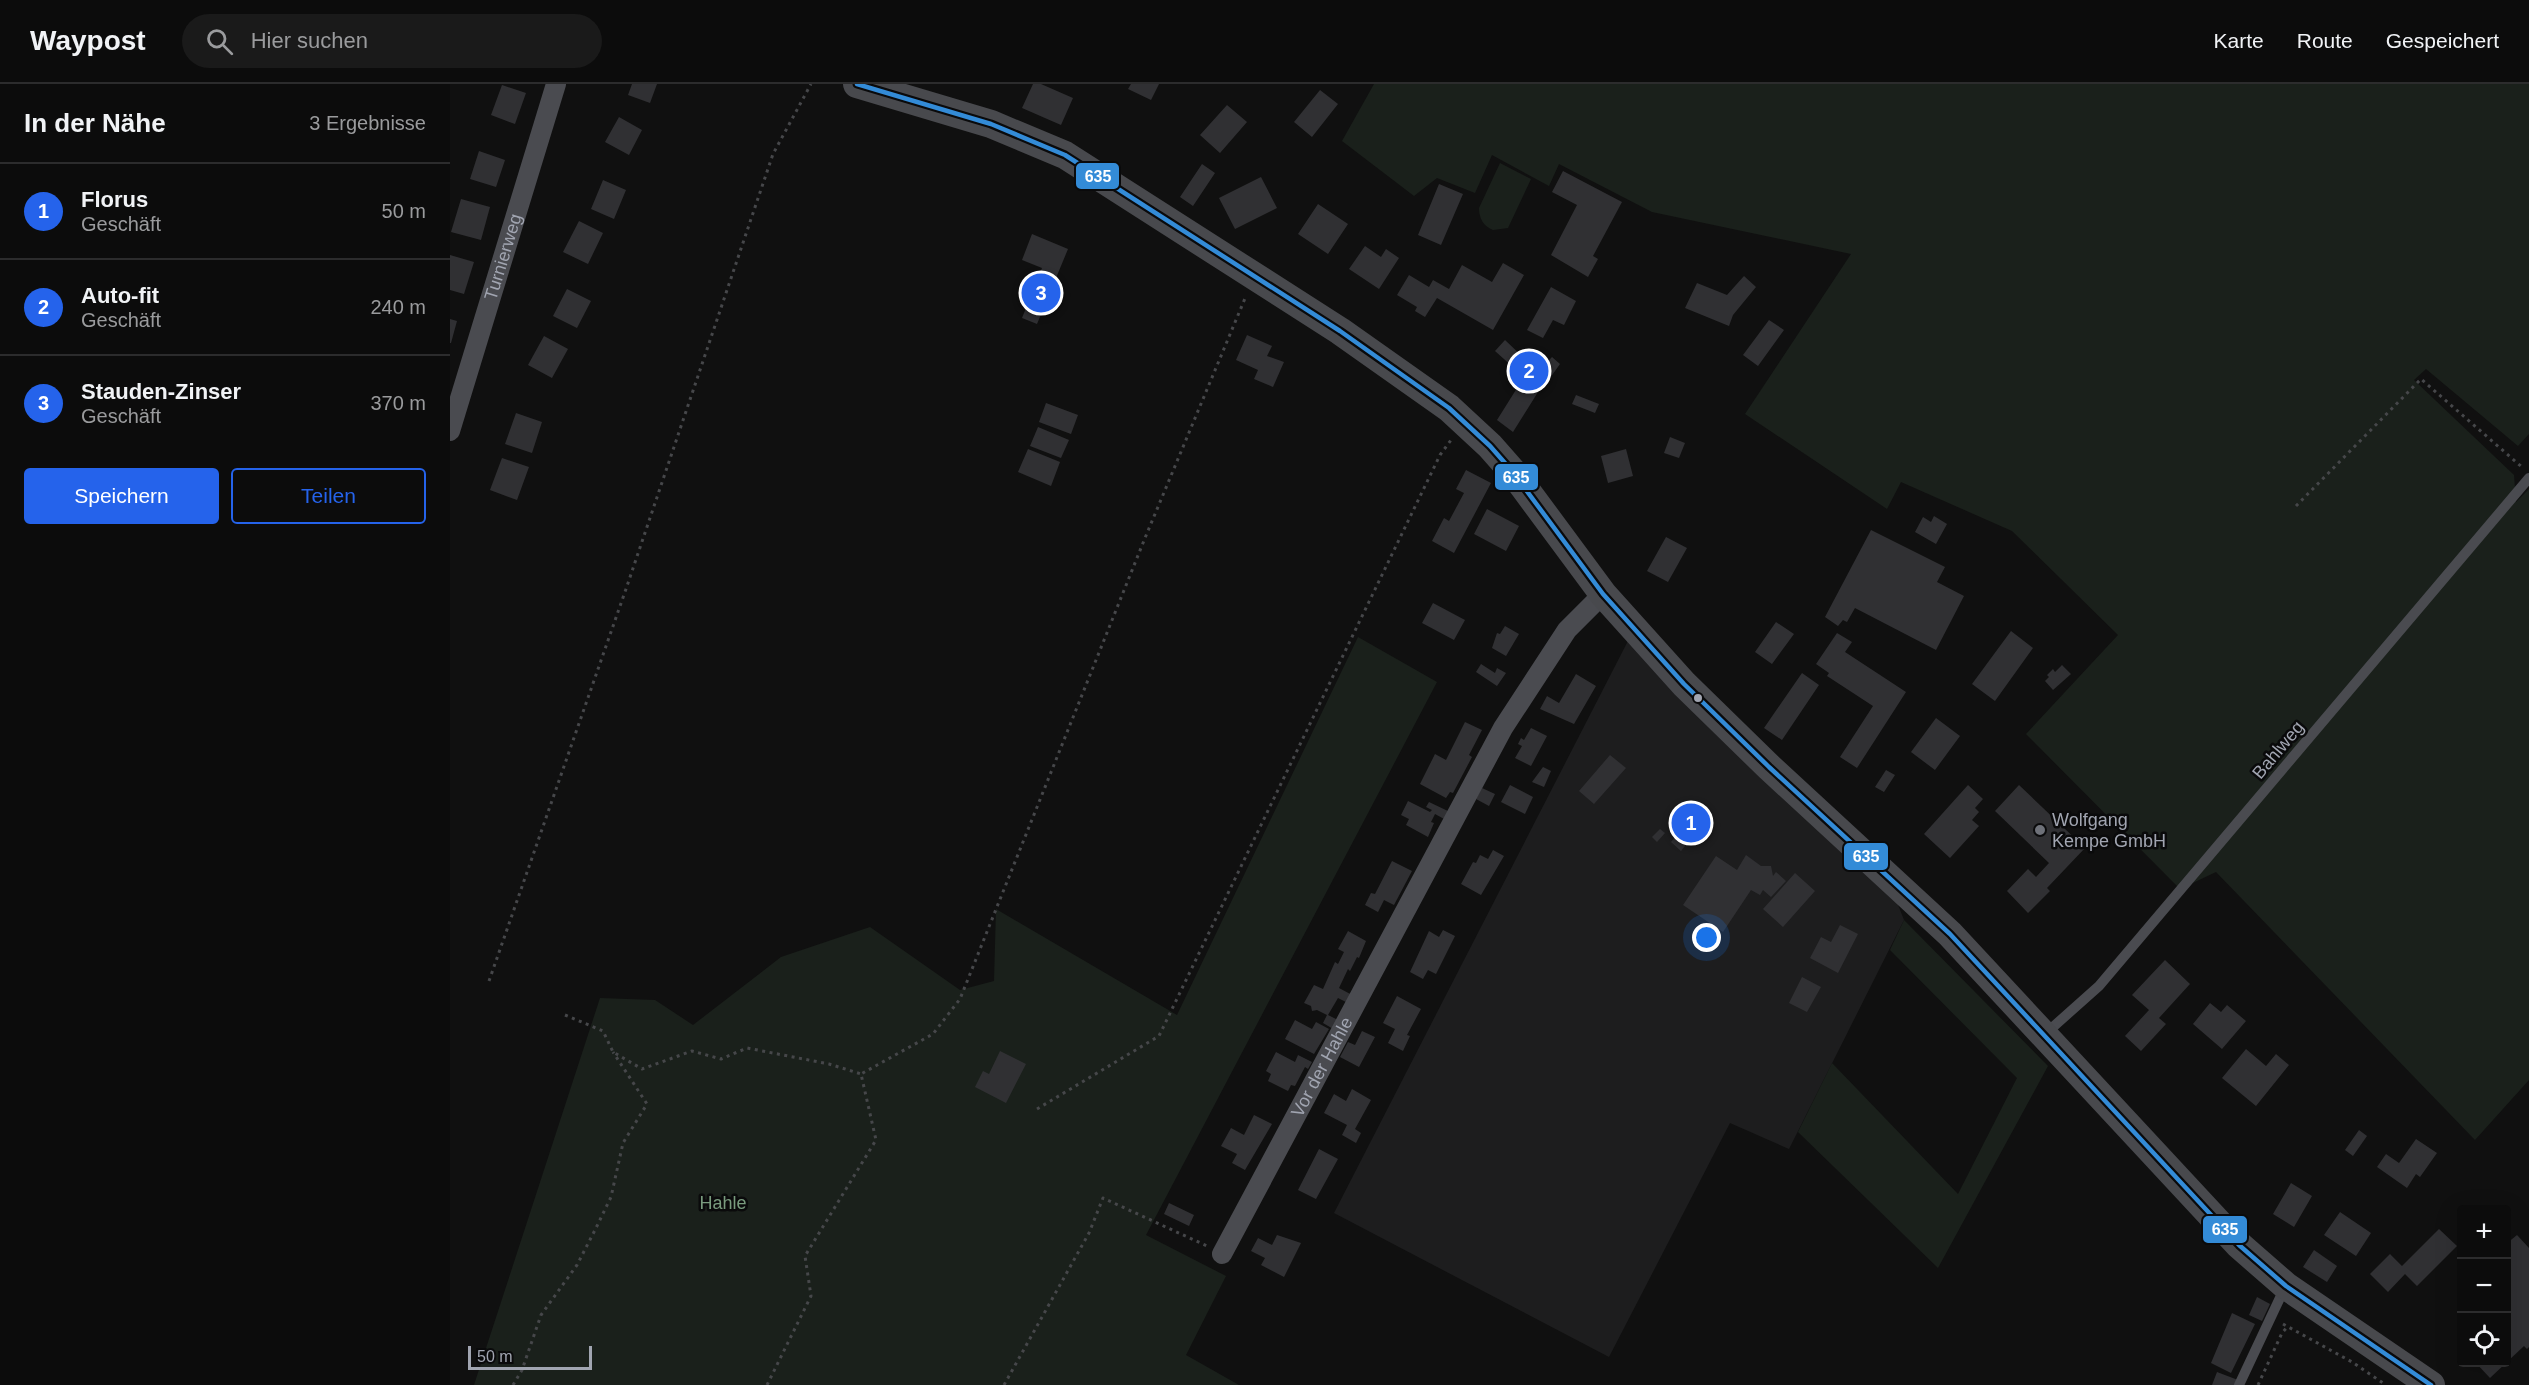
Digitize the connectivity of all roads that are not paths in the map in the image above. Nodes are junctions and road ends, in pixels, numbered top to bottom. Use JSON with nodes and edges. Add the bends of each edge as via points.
{"nodes":[{"id":1,"x":556,"y":84,"type":"edge"},
{"id":2,"x":857,"y":84,"type":"edge"},
{"id":3,"x":450,"y":431,"type":"edge"},
{"id":4,"x":2529,"y":478,"type":"edge"},
{"id":5,"x":1603,"y":594,"type":"junction"},
{"id":6,"x":2044,"y":1035,"type":"junction"},
{"id":7,"x":1222,"y":1254,"type":"road end"},
{"id":8,"x":2286,"y":1286,"type":"junction"},
{"id":9,"x":2239,"y":1385,"type":"edge"},
{"id":10,"x":2431,"y":1385,"type":"edge"}],
"edges":[{"from":1,"to":3,"type":"street","name":"Turnierweg"},
{"from":2,"to":5,"type":"main road","via":[[991,124],[1065,155],[1412,380],[1464,422],[1512,471]]},
{"from":4,"to":6,"type":"lane","name":"Bahlweg","via":[[2099,986]]},
{"from":5,"to":6,"type":"main road","via":[[1692,692],[1950,934]]},
{"from":5,"to":7,"type":"street","name":"Vor der Hahle","via":[[1567,630],[1503,728]]},
{"from":6,"to":8,"type":"main road","via":[[2239,1245]]},
{"from":8,"to":9,"type":"lane"},
{"from":8,"to":10,"type":"main road"}]}
